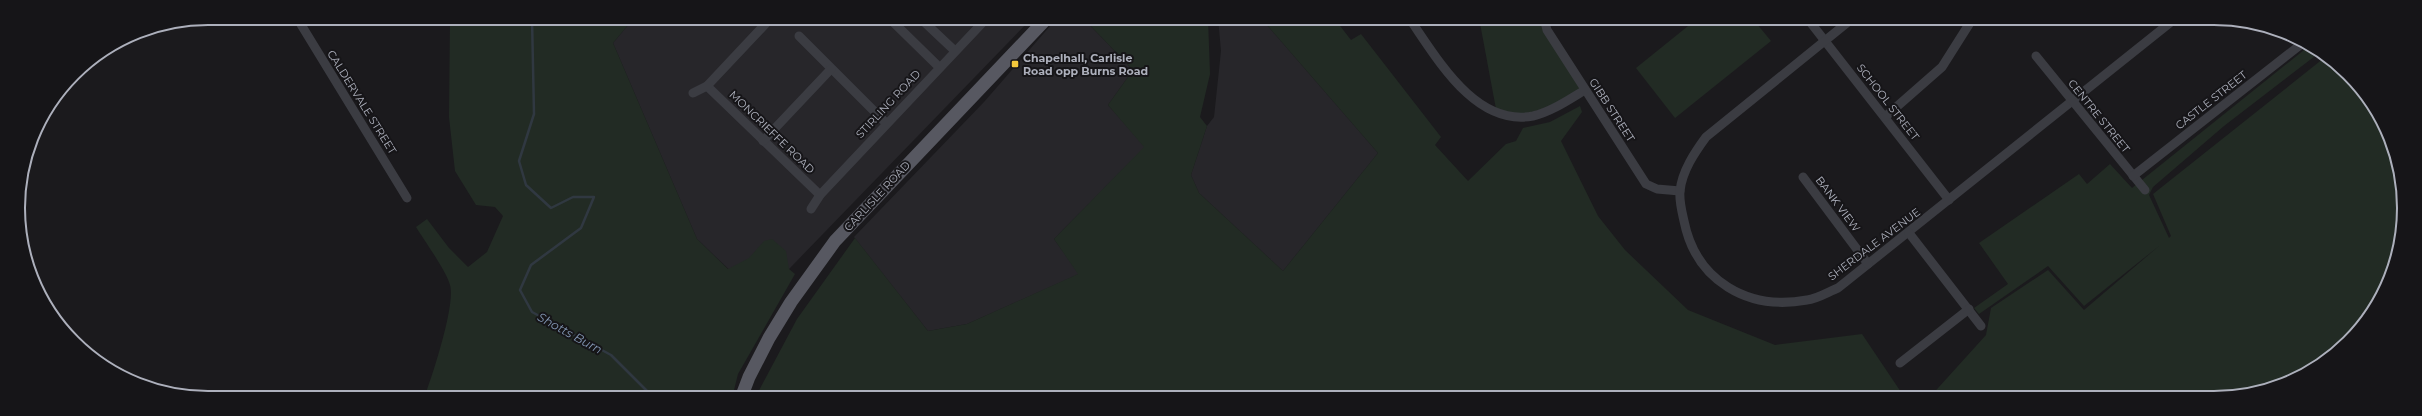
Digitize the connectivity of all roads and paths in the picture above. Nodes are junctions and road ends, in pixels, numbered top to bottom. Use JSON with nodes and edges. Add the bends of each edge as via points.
{"nodes":[{"id":1,"x":301,"y":25,"type":"edge"},
{"id":2,"x":764,"y":25,"type":"edge"},
{"id":3,"x":896,"y":25,"type":"edge"},
{"id":4,"x":927,"y":25,"type":"edge"},
{"id":5,"x":980,"y":25,"type":"edge"},
{"id":6,"x":1040,"y":25,"type":"edge"},
{"id":7,"x":1414,"y":25,"type":"edge"},
{"id":8,"x":1546,"y":25,"type":"edge"},
{"id":9,"x":1813,"y":25,"type":"edge"},
{"id":10,"x":1845,"y":25,"type":"edge"},
{"id":11,"x":1969,"y":25,"type":"edge"},
{"id":12,"x":2167,"y":25,"type":"edge"},
{"id":13,"x":799,"y":36,"type":"dead end"},
{"id":14,"x":1826,"y":42,"type":"junction"},
{"id":15,"x":2299,"y":46,"type":"edge"},
{"id":16,"x":955,"y":51,"type":"junction"},
{"id":17,"x":2036,"y":56,"type":"dead end"},
{"id":18,"x":939,"y":67,"type":"junction"},
{"id":19,"x":831,"y":69,"type":"junction"},
{"id":20,"x":707,"y":86,"type":"junction"},
{"id":21,"x":1585,"y":90,"type":"junction"},
{"id":22,"x":693,"y":93,"type":"dead end"},
{"id":23,"x":2071,"y":101,"type":"junction"},
{"id":24,"x":1884,"y":117,"type":"junction"},
{"id":25,"x":886,"y":123,"type":"junction"},
{"id":26,"x":762,"y":141,"type":"junction"},
{"id":27,"x":2133,"y":176,"type":"junction"},
{"id":28,"x":1803,"y":177,"type":"dead end"},
{"id":29,"x":2145,"y":190,"type":"dead end"},
{"id":30,"x":1680,"y":191,"type":"junction"},
{"id":31,"x":820,"y":195,"type":"junction"},
{"id":32,"x":407,"y":198,"type":"dead end"},
{"id":33,"x":1949,"y":200,"type":"junction"},
{"id":34,"x":811,"y":209,"type":"dead end"},
{"id":35,"x":1909,"y":233,"type":"junction"},
{"id":36,"x":1868,"y":264,"type":"junction"},
{"id":37,"x":1969,"y":309,"type":"junction"},
{"id":38,"x":1981,"y":326,"type":"dead end"},
{"id":39,"x":1900,"y":363,"type":"dead end"},
{"id":40,"x":744,"y":391,"type":"edge"}],
"edges":[{"from":1,"to":32,"type":"street","name":"CALDERVALE STREET"},
{"from":2,"to":20,"type":"street"},
{"from":3,"to":18,"type":"street"},
{"from":4,"to":16,"type":"street"},
{"from":5,"to":16,"type":"street","name":"STIRLING ROAD"},
{"from":6,"to":40,"type":"main road","name":"CARLISLE ROAD","via":[[835,241],[791,302]]},
{"from":7,"to":21,"type":"street","via":[[1454,82],[1468,96],[1498,112],[1521,117],[1534,116]]},
{"from":8,"to":21,"type":"street","name":"GIBB STREET"},
{"from":9,"to":14,"type":"street","name":"SCHOOL STREET"},
{"from":10,"to":14,"type":"street","name":"SHERDALE AVENUE"},
{"from":11,"to":24,"type":"street","via":[[1942,67]]},
{"from":12,"to":23,"type":"street","name":"SHERDALE AVENUE"},
{"from":13,"to":19,"type":"street"},
{"from":14,"to":24,"type":"street","name":"SCHOOL STREET"},
{"from":14,"to":30,"type":"street","name":"SHERDALE AVENUE","via":[[1706,137],[1694,153]]},
{"from":15,"to":27,"type":"street","name":"CASTLE STREET"},
{"from":16,"to":18,"type":"street","name":"STIRLING ROAD"},
{"from":17,"to":23,"type":"street","name":"CENTRE STREET"},
{"from":18,"to":25,"type":"street","name":"STIRLING ROAD"},
{"from":19,"to":25,"type":"street"},
{"from":19,"to":26,"type":"street"},
{"from":20,"to":22,"type":"street"},
{"from":20,"to":26,"type":"street","name":"MONCRIEFFE ROAD"},
{"from":21,"to":30,"type":"street","name":"GIBB STREET","via":[[1646,184],[1657,189]]},
{"from":23,"to":27,"type":"street","name":"CENTRE STREET"},
{"from":23,"to":33,"type":"street","name":"SHERDALE AVENUE"},
{"from":24,"to":33,"type":"street","name":"SCHOOL STREET"},
{"from":25,"to":31,"type":"street","name":"STIRLING ROAD"},
{"from":26,"to":31,"type":"street","name":"MONCRIEFFE ROAD"},
{"from":27,"to":29,"type":"street","name":"CENTRE STREET"},
{"from":28,"to":36,"type":"street","name":"BANK VIEW"},
{"from":30,"to":36,"type":"street","name":"SHERDALE AVENUE","via":[[1687,234],[1697,256],[1717,281],[1740,295],[1776,302],[1808,300],[1838,288]]},
{"from":31,"to":34,"type":"street","name":"STIRLING ROAD"},
{"from":33,"to":35,"type":"street","name":"SHERDALE AVENUE"},
{"from":35,"to":36,"type":"street","name":"SHERDALE AVENUE"},
{"from":35,"to":37,"type":"street"},
{"from":37,"to":38,"type":"street"},
{"from":37,"to":39,"type":"street"}]}
